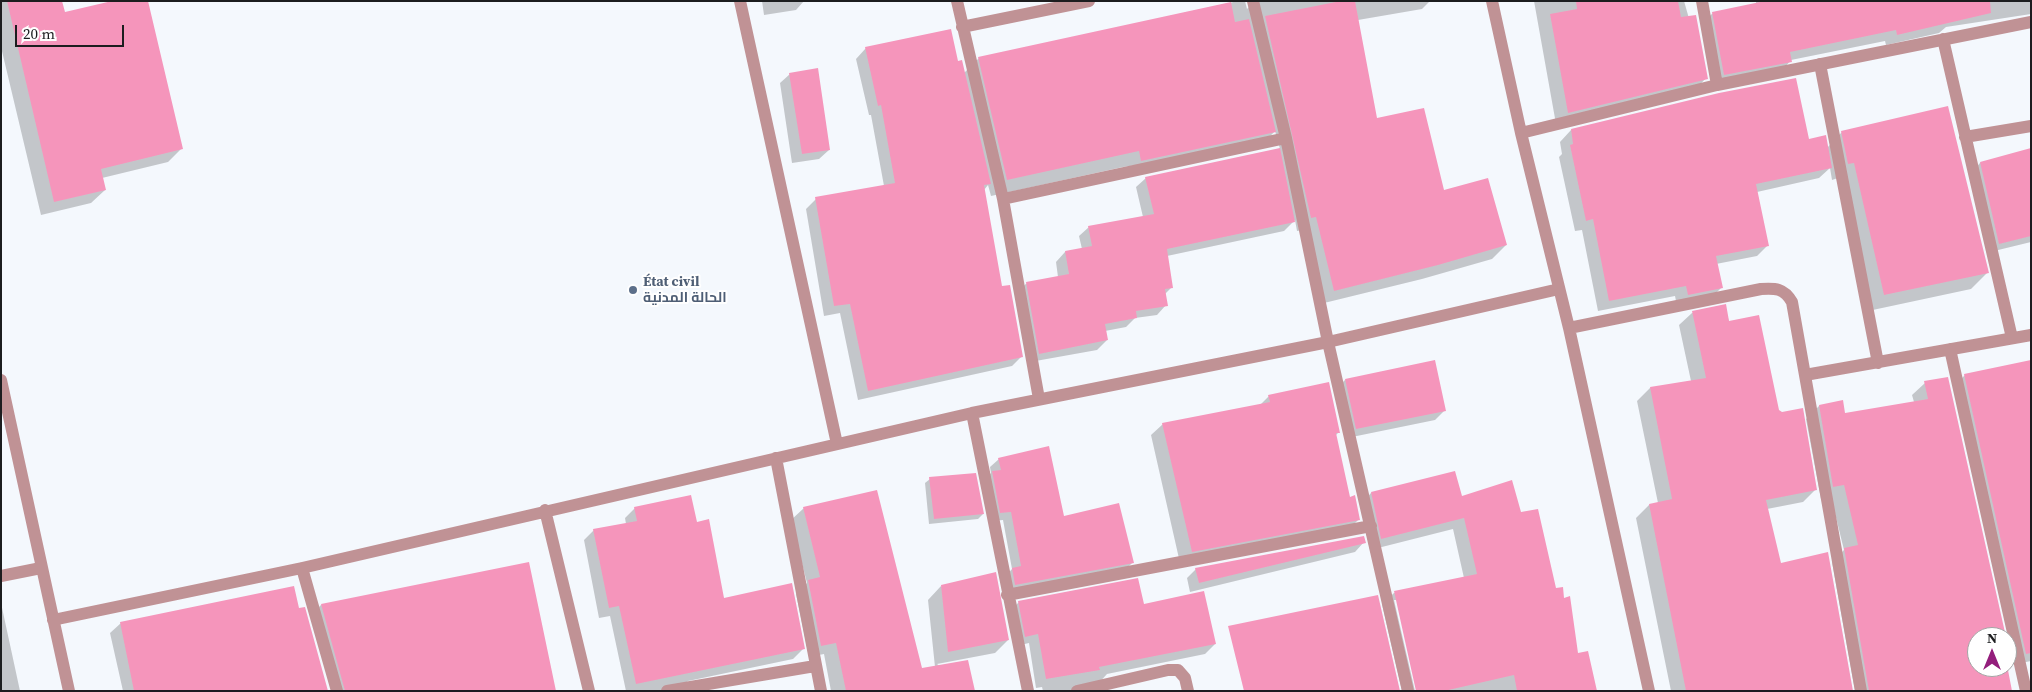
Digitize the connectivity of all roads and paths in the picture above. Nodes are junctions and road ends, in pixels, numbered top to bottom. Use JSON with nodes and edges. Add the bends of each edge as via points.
{"nodes":[{"id":1,"x":740,"y":1,"type":"edge"},
{"id":2,"x":956,"y":1,"type":"edge"},
{"id":3,"x":1089,"y":1,"type":"edge"},
{"id":4,"x":1253,"y":1,"type":"edge"},
{"id":5,"x":1492,"y":1,"type":"edge"},
{"id":6,"x":1702,"y":1,"type":"edge"},
{"id":7,"x":2031,"y":22,"type":"edge"},
{"id":8,"x":962,"y":27,"type":"junction"},
{"id":9,"x":1943,"y":40,"type":"junction"},
{"id":10,"x":1820,"y":64,"type":"junction"},
{"id":11,"x":1718,"y":85,"type":"junction"},
{"id":12,"x":2031,"y":126,"type":"edge"},
{"id":13,"x":1521,"y":133,"type":"junction"},
{"id":14,"x":1965,"y":137,"type":"junction"},
{"id":15,"x":1286,"y":138,"type":"junction"},
{"id":16,"x":1003,"y":199,"type":"junction"},
{"id":17,"x":1559,"y":289,"type":"junction"},
{"id":18,"x":1569,"y":328,"type":"junction"},
{"id":19,"x":2031,"y":335,"type":"edge"},
{"id":20,"x":2012,"y":338,"type":"junction"},
{"id":21,"x":1328,"y":342,"type":"junction"},
{"id":22,"x":1950,"y":350,"type":"junction"},
{"id":23,"x":1878,"y":363,"type":"junction"},
{"id":24,"x":1805,"y":375,"type":"junction"},
{"id":25,"x":1,"y":380,"type":"edge"},
{"id":26,"x":1039,"y":399,"type":"junction"},
{"id":27,"x":972,"y":413,"type":"junction"},
{"id":28,"x":837,"y":444,"type":"junction"},
{"id":29,"x":776,"y":458,"type":"junction"},
{"id":30,"x":545,"y":510,"type":"junction"},
{"id":31,"x":1371,"y":526,"type":"junction"},
{"id":32,"x":41,"y":568,"type":"junction"},
{"id":33,"x":302,"y":568,"type":"junction"},
{"id":34,"x":1,"y":576,"type":"edge"},
{"id":35,"x":1007,"y":594,"type":"junction"},
{"id":36,"x":53,"y":620,"type":"junction"},
{"id":37,"x":815,"y":666,"type":"junction"},
{"id":38,"x":715,"y":687,"type":"edge"},
{"id":39,"x":69,"y":691,"type":"edge"},
{"id":40,"x":337,"y":691,"type":"edge"},
{"id":41,"x":589,"y":691,"type":"edge"},
{"id":42,"x":667,"y":691,"type":"edge"},
{"id":43,"x":821,"y":691,"type":"edge"},
{"id":44,"x":1028,"y":691,"type":"edge"},
{"id":45,"x":1077,"y":691,"type":"edge"},
{"id":46,"x":1188,"y":691,"type":"edge"},
{"id":47,"x":1408,"y":691,"type":"edge"},
{"id":48,"x":1649,"y":691,"type":"edge"},
{"id":49,"x":1861,"y":691,"type":"edge"},
{"id":50,"x":2026,"y":691,"type":"edge"}],
"edges":[{"from":1,"to":28,"type":"street"},
{"from":2,"to":8,"type":"street"},
{"from":3,"to":8,"type":"street"},
{"from":4,"to":15,"type":"street"},
{"from":5,"to":13,"type":"street"},
{"from":6,"to":11,"type":"street"},
{"from":7,"to":9,"type":"street"},
{"from":8,"to":16,"type":"street"},
{"from":9,"to":10,"type":"street"},
{"from":9,"to":14,"type":"street"},
{"from":10,"to":11,"type":"street"},
{"from":10,"to":23,"type":"street"},
{"from":11,"to":13,"type":"street"},
{"from":12,"to":14,"type":"street"},
{"from":13,"to":17,"type":"street"},
{"from":14,"to":20,"type":"street"},
{"from":15,"to":16,"type":"street"},
{"from":15,"to":21,"type":"street"},
{"from":16,"to":26,"type":"street"},
{"from":17,"to":18,"type":"street"},
{"from":17,"to":21,"type":"street"},
{"from":18,"to":24,"type":"street","via":[[1777,288],[1788,294],[1792,302]]},
{"from":18,"to":48,"type":"street"},
{"from":19,"to":20,"type":"street"},
{"from":20,"to":22,"type":"street"},
{"from":21,"to":26,"type":"street"},
{"from":21,"to":31,"type":"street"},
{"from":22,"to":23,"type":"street"},
{"from":22,"to":50,"type":"street"},
{"from":23,"to":24,"type":"street"},
{"from":24,"to":49,"type":"street"},
{"from":25,"to":32,"type":"street"},
{"from":26,"to":27,"type":"street"},
{"from":27,"to":28,"type":"street"},
{"from":27,"to":35,"type":"street"},
{"from":28,"to":29,"type":"street"},
{"from":29,"to":30,"type":"street"},
{"from":29,"to":37,"type":"street"},
{"from":30,"to":33,"type":"street"},
{"from":30,"to":41,"type":"street"},
{"from":31,"to":35,"type":"street"},
{"from":31,"to":47,"type":"street"},
{"from":32,"to":34,"type":"street"},
{"from":32,"to":36,"type":"street"},
{"from":33,"to":36,"type":"street"},
{"from":33,"to":40,"type":"street"},
{"from":35,"to":44,"type":"street"},
{"from":36,"to":39,"type":"street"},
{"from":37,"to":38,"type":"street"},
{"from":37,"to":43,"type":"street"},
{"from":38,"to":42,"type":"street"},
{"from":45,"to":46,"type":"street","via":[[1168,670],[1178,670],[1185,678]]}]}
